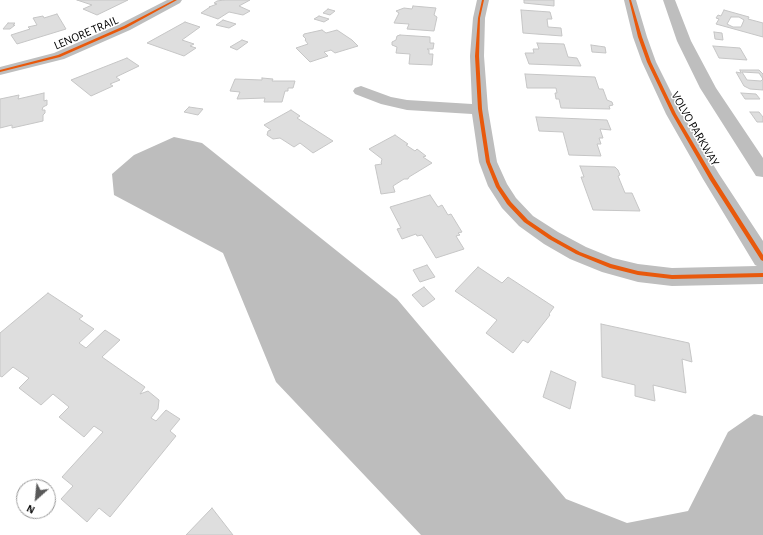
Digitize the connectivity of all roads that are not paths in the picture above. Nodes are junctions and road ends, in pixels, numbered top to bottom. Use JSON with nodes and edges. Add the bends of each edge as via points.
{"nodes":[{"id":1,"x":176,"y":0,"type":"edge"},
{"id":2,"x":483,"y":0,"type":"edge"},
{"id":3,"x":630,"y":0,"type":"edge"},
{"id":4,"x":669,"y":0,"type":"edge"},
{"id":5,"x":0,"y":71,"type":"edge"},
{"id":6,"x":361,"y":91,"type":"dead end"},
{"id":7,"x":480,"y":109,"type":"junction"},
{"id":8,"x":763,"y":171,"type":"edge"},
{"id":9,"x":763,"y":259,"type":"edge"},
{"id":10,"x":763,"y":276,"type":"edge"}],
"edges":[{"from":1,"to":5,"type":"street","name":"LENORE TRAIL","via":[[125,27],[59,56]]},
{"from":2,"to":7,"type":"street","via":[[479,18],[477,56]]},
{"from":3,"to":9,"type":"street","name":"VOLVO PARKWAY","via":[[649,62],[674,114]]},
{"from":4,"to":8,"type":"street","via":[[684,41],[708,88]]},
{"from":6,"to":7,"type":"street","via":[[407,106]]},
{"from":7,"to":10,"type":"street","via":[[488,162],[498,186],[526,221],[550,238],[610,266],[638,273],[672,277]]}]}
